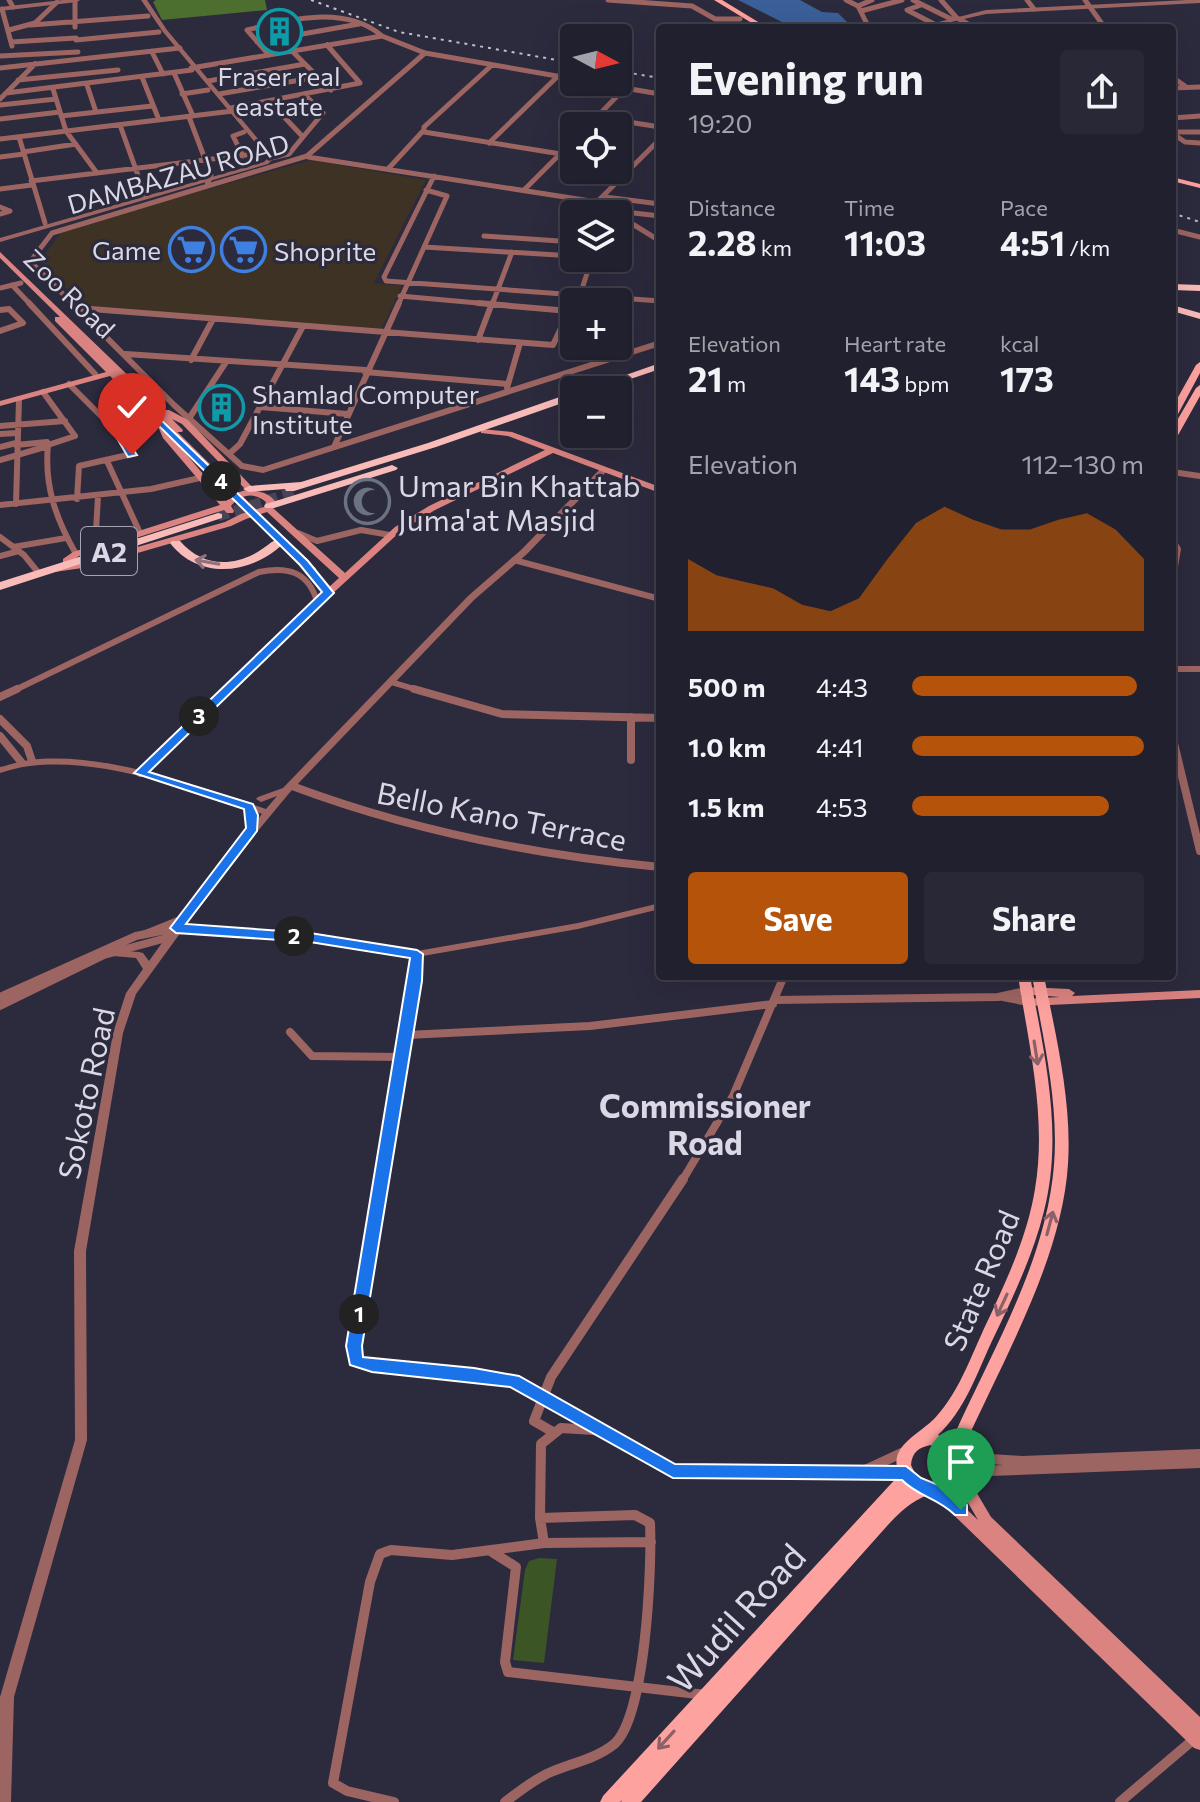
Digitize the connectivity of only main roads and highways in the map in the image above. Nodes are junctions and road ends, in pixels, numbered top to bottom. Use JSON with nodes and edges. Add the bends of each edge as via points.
{"nodes":[{"id":1,"x":708,"y":0,"type":"edge"},
{"id":2,"x":717,"y":0,"type":"edge"},
{"id":3,"x":748,"y":24,"type":"edge"},
{"id":4,"x":758,"y":24,"type":"edge"},
{"id":5,"x":1176,"y":178,"type":"edge"},
{"id":6,"x":1200,"y":184,"type":"edge"},
{"id":7,"x":0,"y":254,"type":"edge"},
{"id":8,"x":0,"y":263,"type":"edge"},
{"id":9,"x":1176,"y":285,"type":"edge"},
{"id":10,"x":1199,"y":287,"type":"edge"},
{"id":11,"x":1176,"y":292,"type":"edge"},
{"id":12,"x":1176,"y":311,"type":"edge"},
{"id":13,"x":1200,"y":318,"type":"edge"},
{"id":14,"x":656,"y":369,"type":"edge"},
{"id":15,"x":1199,"y":369,"type":"edge"},
{"id":16,"x":656,"y":370,"type":"edge"},
{"id":17,"x":110,"y":371,"type":"junction"},
{"id":18,"x":632,"y":377,"type":"edge"},
{"id":19,"x":632,"y":379,"type":"edge"},
{"id":20,"x":1200,"y":388,"type":"edge"},
{"id":21,"x":0,"y":402,"type":"edge"},
{"id":22,"x":560,"y":402,"type":"edge"},
{"id":23,"x":560,"y":404,"type":"edge"},
{"id":24,"x":156,"y":407,"type":"junction"},
{"id":25,"x":1176,"y":409,"type":"edge"},
{"id":26,"x":159,"y":420,"type":"junction"},
{"id":27,"x":508,"y":428,"type":"junction"},
{"id":28,"x":1176,"y":430,"type":"edge"},
{"id":29,"x":175,"y":431,"type":"junction"},
{"id":30,"x":433,"y":447,"type":"junction"},
{"id":31,"x":553,"y":450,"type":"junction"},
{"id":32,"x":656,"y":489,"type":"edge"},
{"id":33,"x":251,"y":491,"type":"junction"},
{"id":34,"x":289,"y":492,"type":"junction"},
{"id":35,"x":269,"y":507,"type":"junction"},
{"id":36,"x":222,"y":510,"type":"junction"},
{"id":37,"x":244,"y":516,"type":"junction"},
{"id":38,"x":178,"y":535,"type":"junction"},
{"id":39,"x":281,"y":540,"type":"junction"},
{"id":40,"x":71,"y":558,"type":"junction"},
{"id":41,"x":316,"y":570,"type":"junction"},
{"id":42,"x":44,"y":571,"type":"junction"},
{"id":43,"x":342,"y":581,"type":"junction"},
{"id":44,"x":0,"y":584,"type":"edge"},
{"id":45,"x":1026,"y":980,"type":"edge"},
{"id":46,"x":1037,"y":980,"type":"edge"},
{"id":47,"x":1200,"y":994,"type":"edge"},
{"id":48,"x":1034,"y":997,"type":"junction"},
{"id":49,"x":911,"y":1446,"type":"junction"},
{"id":50,"x":959,"y":1464,"type":"junction"},
{"id":51,"x":907,"y":1474,"type":"junction"},
{"id":52,"x":931,"y":1489,"type":"junction"},
{"id":53,"x":1133,"y":1671,"type":"junction"},
{"id":54,"x":714,"y":1694,"type":"junction"},
{"id":55,"x":1199,"y":1736,"type":"edge"},
{"id":56,"x":609,"y":1802,"type":"edge"},
{"id":57,"x":630,"y":1802,"type":"edge"}],
"edges":[{"from":1,"to":3,"type":"main road"},
{"from":2,"to":4,"type":"main road"},
{"from":5,"to":6,"type":"main road"},
{"from":7,"to":24,"type":"main road","name":"Zoo Road"},
{"from":8,"to":17,"type":"main road","name":"Zoo Road"},
{"from":9,"to":10,"type":"highway"},
{"from":10,"to":11,"type":"highway"},
{"from":12,"to":13,"type":"highway"},
{"from":14,"to":18,"type":"highway"},
{"from":15,"to":25,"type":"main road"},
{"from":16,"to":19,"type":"highway"},
{"from":17,"to":21,"type":"main road"},
{"from":17,"to":21,"type":"main road"},
{"from":17,"to":26,"type":"main road","name":"Zoo Road"},
{"from":20,"to":28,"type":"main road"},
{"from":22,"to":30,"type":"highway"},
{"from":23,"to":27,"type":"highway"},
{"from":24,"to":29,"type":"main road","name":"Zoo Road"},
{"from":24,"to":33,"type":"main road","via":[[185,422]]},
{"from":26,"to":29,"type":"main road","name":"Zoo Road"},
{"from":26,"to":36,"type":"main road","via":[[166,436],[204,477]]},
{"from":27,"to":30,"type":"highway"},
{"from":27,"to":31,"type":"main road"},
{"from":29,"to":39,"type":"main road","bridge":true},
{"from":29,"to":41,"type":"main road"},
{"from":30,"to":34,"type":"highway"},
{"from":30,"to":34,"type":"highway","via":[[417,460]]},
{"from":31,"to":32,"type":"main road"},
{"from":31,"to":43,"type":"main road","via":[[432,508],[390,535]]},
{"from":33,"to":34,"type":"highway"},
{"from":33,"to":35,"type":"main road","via":[[267,497]]},
{"from":33,"to":36,"type":"main road","number":"A2","via":[[232,497]]},
{"from":34,"to":35,"type":"highway"},
{"from":35,"to":37,"type":"main road"},
{"from":35,"to":43,"type":"main road"},
{"from":36,"to":37,"type":"main road"},
{"from":36,"to":38,"type":"highway","number":"A2"},
{"from":36,"to":40,"type":"highway","number":"A2"},
{"from":36,"to":40,"type":"main road"},
{"from":37,"to":42,"type":"main road","via":[[86,565]]},
{"from":39,"to":38,"type":"highway","one_way":true,"via":[[246,563],[204,564],[188,558]]},
{"from":38,"to":42,"type":"highway","number":"A2"},
{"from":39,"to":41,"type":"main road","bridge":true},
{"from":40,"to":42,"type":"highway","number":"A2"},
{"from":41,"to":43,"type":"main road"},
{"from":41,"to":43,"type":"main road","via":[[328,593]]},
{"from":42,"to":44,"type":"highway","number":"A2"},
{"from":45,"to":48,"type":"main road","name":"State Road"},
{"from":46,"to":48,"type":"main road","name":"State Road"},
{"from":47,"to":48,"type":"main road"},
{"from":48,"to":49,"type":"main road","name":"State Road","one_way":true,"via":[[1045,1110],[1038,1210],[1019,1267],[958,1397],[940,1424]]},
{"from":50,"to":48,"type":"main road","name":"State Road","one_way":true,"via":[[1039,1261],[1056,1200],[1059,1106]]},
{"from":49,"to":50,"type":"main road","via":[[932,1439]]},
{"from":49,"to":51,"type":"main road","via":[[903,1466]]},
{"from":50,"to":52,"type":"main road","via":[[946,1488]]},
{"from":50,"to":53,"type":"main road","via":[[986,1521]]},
{"from":51,"to":52,"type":"main road"},
{"from":51,"to":54,"type":"main road","name":"Wudil Road"},
{"from":52,"to":53,"type":"main road"},
{"from":52,"to":54,"type":"main road","name":"Wudil Road","via":[[902,1501]]},
{"from":53,"to":55,"type":"main road"},
{"from":54,"to":56,"type":"main road","name":"Wudil Road","one_way":true},
{"from":54,"to":57,"type":"main road","name":"Wudil Road"}]}
